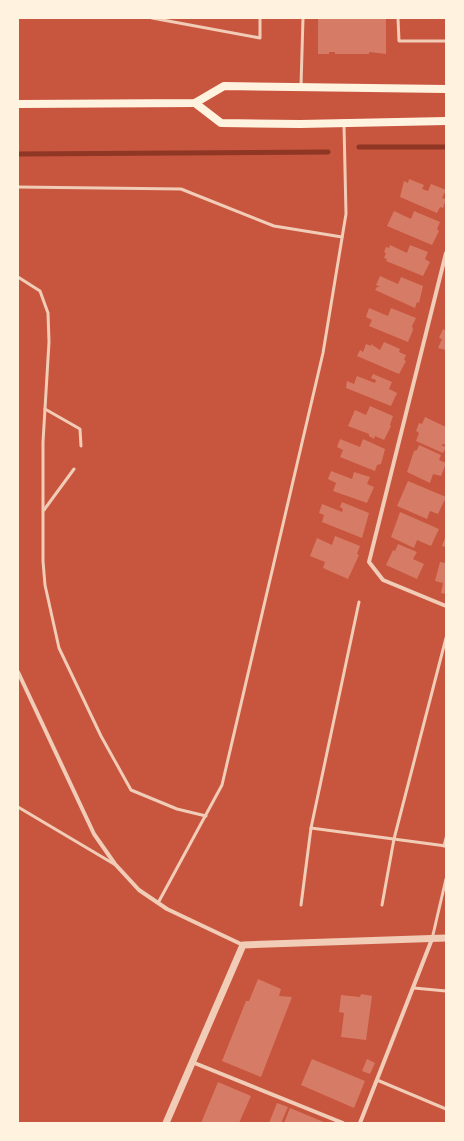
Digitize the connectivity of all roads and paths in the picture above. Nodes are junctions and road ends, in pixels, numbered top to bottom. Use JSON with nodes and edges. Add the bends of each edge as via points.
{"nodes":[{"id":1,"x":152,"y":18,"type":"edge"},
{"id":2,"x":260,"y":18,"type":"edge"},
{"id":3,"x":303,"y":18,"type":"edge"},
{"id":4,"x":398,"y":18,"type":"edge"},
{"id":5,"x":446,"y":41,"type":"edge"},
{"id":6,"x":301,"y":86,"type":"junction"},
{"id":7,"x":446,"y":89,"type":"edge"},
{"id":8,"x":195,"y":103,"type":"junction"},
{"id":9,"x":18,"y":104,"type":"edge"},
{"id":10,"x":446,"y":121,"type":"edge"},
{"id":11,"x":344,"y":123,"type":"junction"},
{"id":12,"x":18,"y":187,"type":"edge"},
{"id":13,"x":342,"y":237,"type":"junction"},
{"id":14,"x":446,"y":253,"type":"edge"},
{"id":15,"x":18,"y":277,"type":"edge"},
{"id":16,"x":45,"y":409,"type":"junction"},
{"id":17,"x":81,"y":446,"type":"dead end"},
{"id":18,"x":74,"y":470,"type":"dead end"},
{"id":19,"x":44,"y":510,"type":"junction"},
{"id":20,"x":359,"y":602,"type":"dead end"},
{"id":21,"x":446,"y":606,"type":"edge"},
{"id":22,"x":446,"y":638,"type":"edge"},
{"id":23,"x":18,"y":672,"type":"edge"},
{"id":24,"x":18,"y":807,"type":"edge"},
{"id":25,"x":206,"y":816,"type":"junction"},
{"id":26,"x":311,"y":828,"type":"junction"},
{"id":27,"x":446,"y":838,"type":"edge"},
{"id":28,"x":394,"y":840,"type":"junction"},
{"id":29,"x":445,"y":846,"type":"edge"},
{"id":30,"x":116,"y":864,"type":"junction"},
{"id":31,"x":446,"y":879,"type":"edge"},
{"id":32,"x":158,"y":903,"type":"junction"},
{"id":33,"x":301,"y":905,"type":"dead end"},
{"id":34,"x":382,"y":905,"type":"dead end"},
{"id":35,"x":446,"y":938,"type":"edge"},
{"id":36,"x":432,"y":939,"type":"junction"},
{"id":37,"x":243,"y":945,"type":"junction"},
{"id":38,"x":414,"y":988,"type":"junction"},
{"id":39,"x":446,"y":991,"type":"edge"},
{"id":40,"x":192,"y":1062,"type":"junction"},
{"id":41,"x":377,"y":1080,"type":"junction"},
{"id":42,"x":446,"y":1109,"type":"edge"},
{"id":43,"x":166,"y":1123,"type":"edge"},
{"id":44,"x":343,"y":1123,"type":"edge"},
{"id":45,"x":360,"y":1123,"type":"edge"}],
"edges":[{"from":1,"to":2,"type":"lane","via":[[260,38]]},
{"from":3,"to":6,"type":"lane"},
{"from":4,"to":5,"type":"lane","via":[[398,41]]},
{"from":6,"to":7,"type":"main road"},
{"from":6,"to":8,"type":"main road","via":[[224,86]]},
{"from":8,"to":9,"type":"main road"},
{"from":8,"to":11,"type":"main road","via":[[221,123]]},
{"from":10,"to":11,"type":"main road"},
{"from":11,"to":13,"type":"lane","via":[[346,214]]},
{"from":12,"to":13,"type":"lane","via":[[181,188],[274,226]]},
{"from":13,"to":25,"type":"lane","via":[[323,353],[222,785]]},
{"from":14,"to":21,"type":"street","via":[[369,562],[383,580]]},
{"from":15,"to":16,"type":"lane","via":[[40,291],[48,313]]},
{"from":16,"to":17,"type":"lane","via":[[80,429]]},
{"from":16,"to":19,"type":"lane"},
{"from":18,"to":19,"type":"lane"},
{"from":19,"to":25,"type":"lane","via":[[45,585],[59,648],[101,736],[131,790],[177,809]]},
{"from":20,"to":26,"type":"lane"},
{"from":22,"to":28,"type":"lane"},
{"from":23,"to":30,"type":"street","via":[[94,834]]},
{"from":24,"to":30,"type":"lane"},
{"from":25,"to":32,"type":"lane"},
{"from":26,"to":28,"type":"lane"},
{"from":26,"to":33,"type":"lane"},
{"from":27,"to":29,"type":"lane"},
{"from":28,"to":29,"type":"lane"},
{"from":28,"to":34,"type":"lane"},
{"from":30,"to":32,"type":"street","via":[[139,890]]},
{"from":31,"to":36,"type":"lane"},
{"from":32,"to":37,"type":"street"},
{"from":35,"to":36,"type":"street"},
{"from":36,"to":37,"type":"street"},
{"from":36,"to":38,"type":"street"},
{"from":37,"to":40,"type":"street"},
{"from":38,"to":39,"type":"lane"},
{"from":38,"to":41,"type":"street"},
{"from":40,"to":43,"type":"street"},
{"from":40,"to":44,"type":"street"},
{"from":41,"to":42,"type":"lane"},
{"from":41,"to":45,"type":"street"}]}
